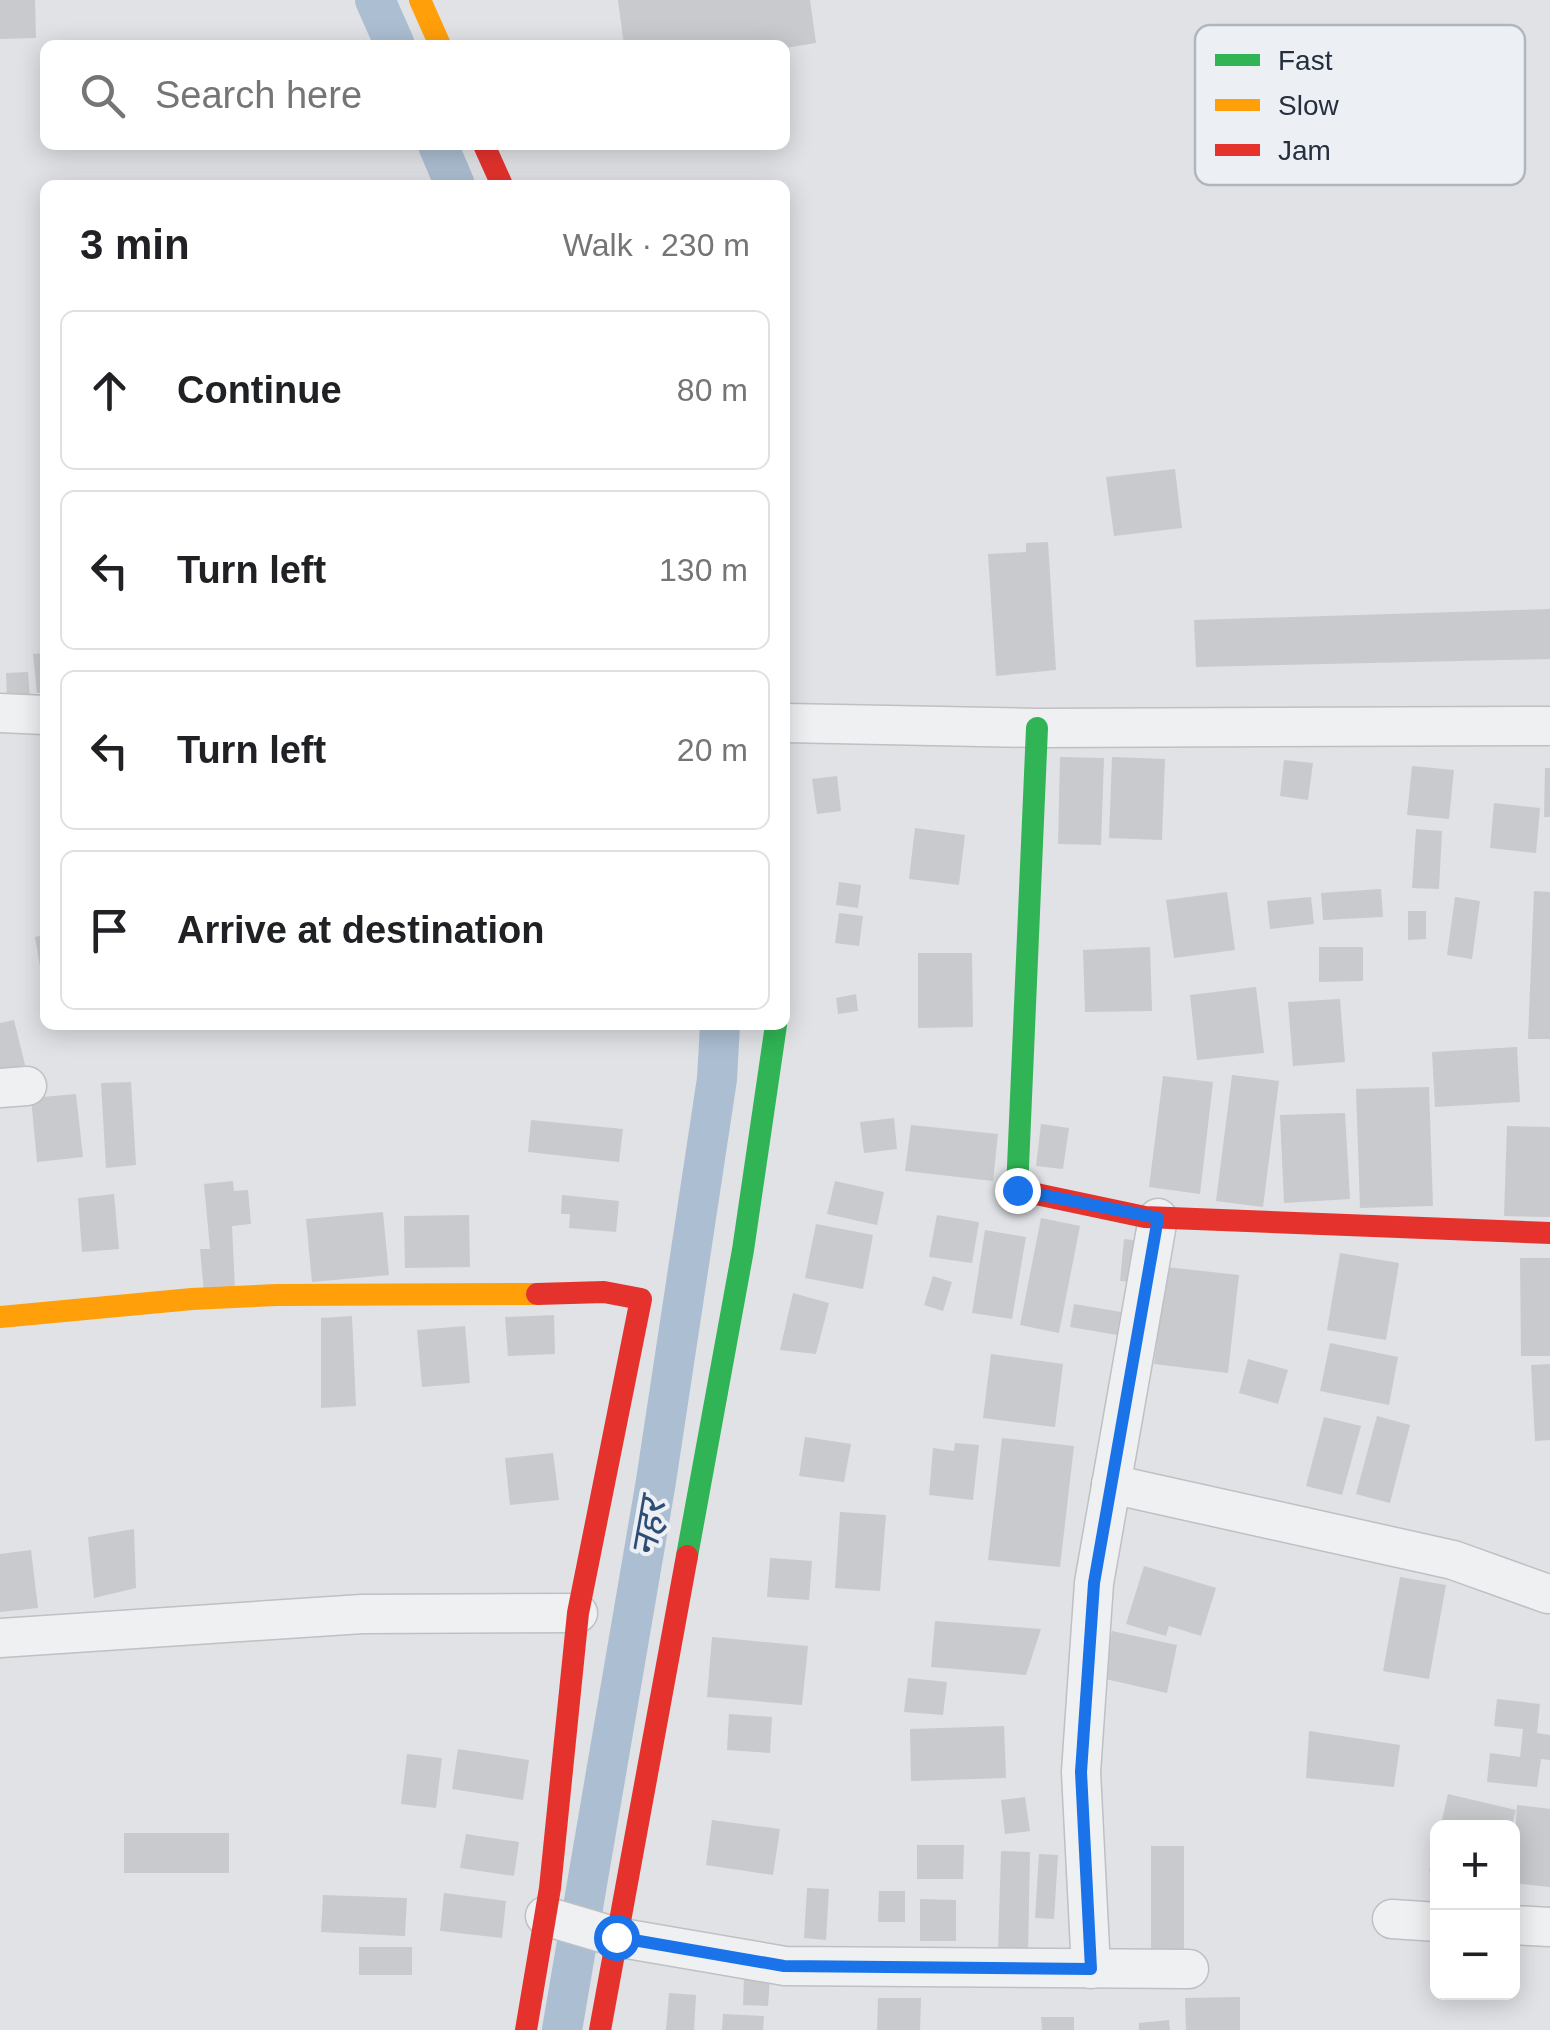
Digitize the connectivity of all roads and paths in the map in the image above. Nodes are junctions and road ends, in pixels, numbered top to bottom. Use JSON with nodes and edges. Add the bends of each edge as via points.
{"nodes":[{"id":1,"x":420,"y":0,"type":"edge"},
{"id":2,"x":438,"y":40,"type":"edge"},
{"id":3,"x":486,"y":150,"type":"edge"},
{"id":4,"x":500,"y":180,"type":"edge"},
{"id":5,"x":0,"y":712,"type":"edge"},
{"id":6,"x":40,"y":715,"type":"edge"},
{"id":7,"x":790,"y":723,"type":"edge"},
{"id":8,"x":1550,"y":726,"type":"edge"},
{"id":9,"x":1038,"y":728,"type":"junction"},
{"id":10,"x":775,"y":1030,"type":"edge"},
{"id":11,"x":1158,"y":1218,"type":"junction"},
{"id":12,"x":1550,"y":1234,"type":"edge"},
{"id":13,"x":0,"y":1317,"type":"edge"},
{"id":14,"x":1111,"y":1484,"type":"junction"},
{"id":15,"x":1548,"y":1594,"type":"edge"},
{"id":16,"x":578,"y":1613,"type":"junction"},
{"id":17,"x":0,"y":1638,"type":"edge"},
{"id":18,"x":545,"y":1916,"type":"junction"},
{"id":19,"x":1392,"y":1919,"type":"dead end"},
{"id":20,"x":1430,"y":1921,"type":"edge"},
{"id":21,"x":1520,"y":1926,"type":"edge"},
{"id":22,"x":1550,"y":1928,"type":"edge"},
{"id":23,"x":616,"y":1937,"type":"junction"},
{"id":24,"x":1091,"y":1969,"type":"junction"},
{"id":25,"x":1189,"y":1969,"type":"dead end"},
{"id":26,"x":526,"y":2030,"type":"edge"},
{"id":27,"x":600,"y":2030,"type":"edge"}],
"edges":[{"from":1,"to":2,"type":"street"},
{"from":3,"to":4,"type":"street"},
{"from":5,"to":6,"type":"street"},
{"from":7,"to":9,"type":"street"},
{"from":8,"to":9,"type":"street"},
{"from":9,"to":11,"type":"street","via":[[1017,1190]]},
{"from":10,"to":23,"type":"street","via":[[743,1250]]},
{"from":11,"to":12,"type":"street"},
{"from":11,"to":14,"type":"street"},
{"from":13,"to":16,"type":"street","via":[[276,1295],[604,1292],[641,1299]]},
{"from":14,"to":15,"type":"street","via":[[1453,1560]]},
{"from":14,"to":24,"type":"street","via":[[1094,1583],[1081,1772]]},
{"from":16,"to":17,"type":"street","via":[[362,1614]]},
{"from":16,"to":18,"type":"street"},
{"from":18,"to":23,"type":"street"},
{"from":18,"to":26,"type":"street"},
{"from":19,"to":20,"type":"street"},
{"from":21,"to":22,"type":"street"},
{"from":23,"to":24,"type":"street","via":[[784,1966]]},
{"from":23,"to":27,"type":"street"},
{"from":24,"to":25,"type":"street"}]}
